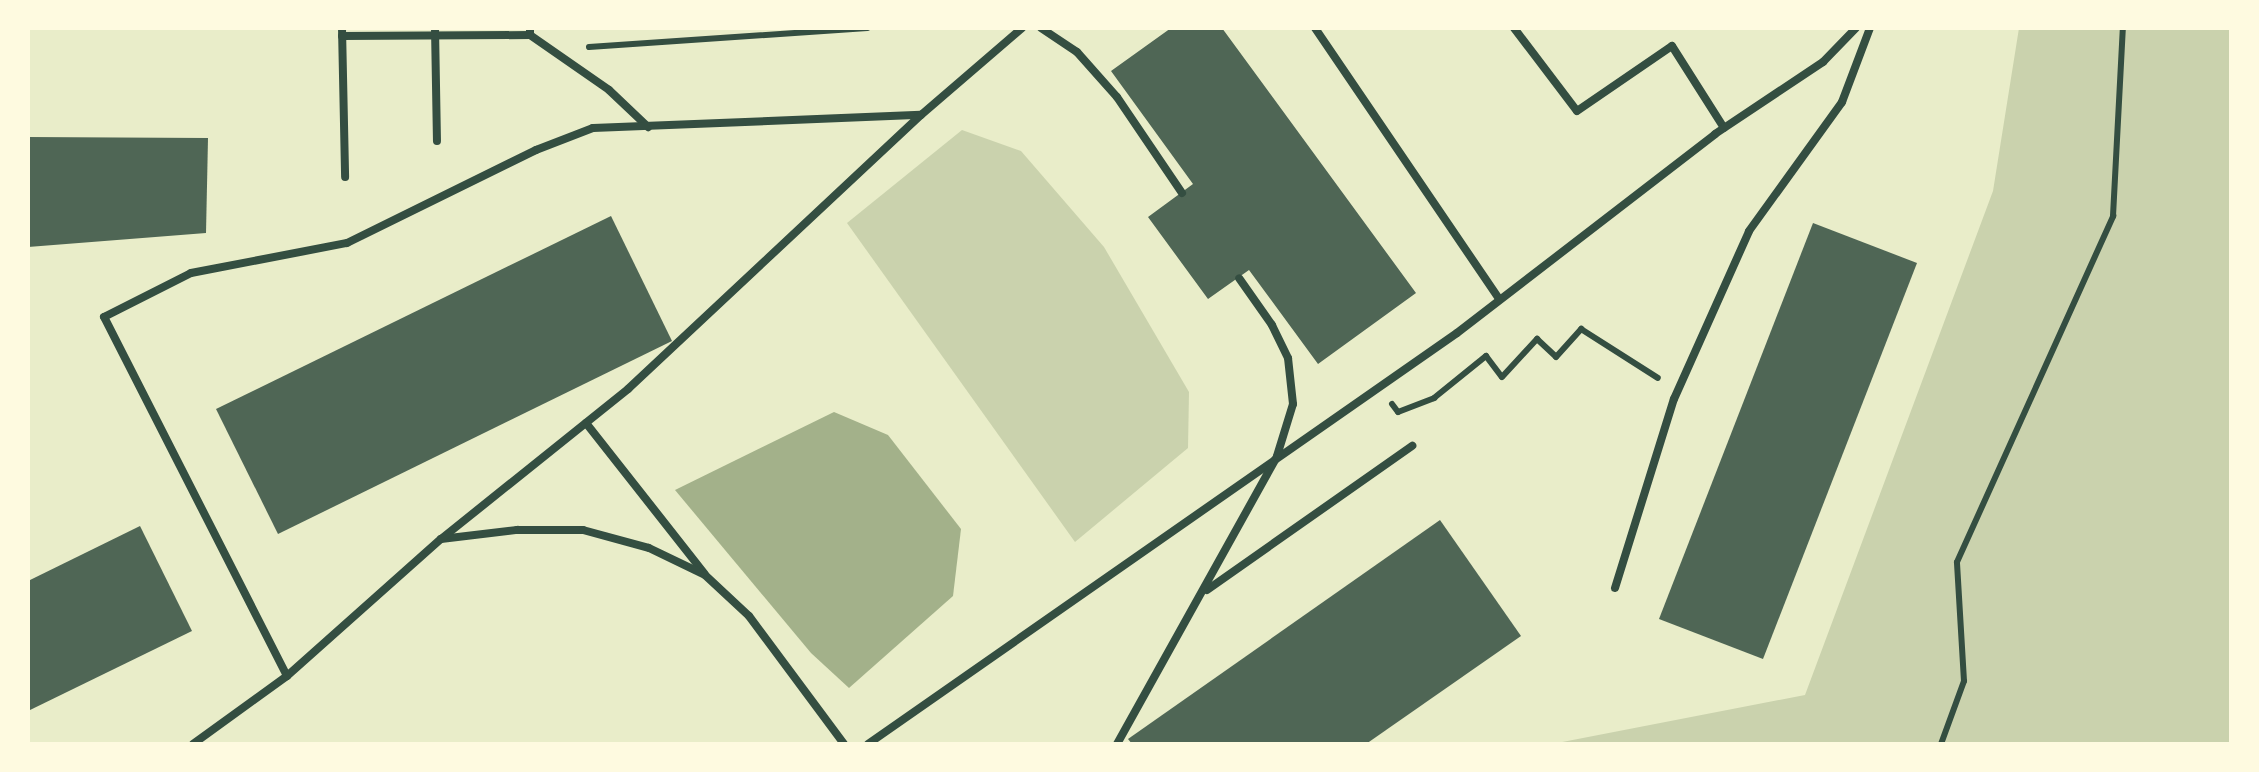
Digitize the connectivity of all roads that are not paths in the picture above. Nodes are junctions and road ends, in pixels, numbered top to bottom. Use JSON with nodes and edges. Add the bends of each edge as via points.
{"nodes":[{"id":1,"x":1022,"y":28,"type":"edge"},
{"id":2,"x":1040,"y":28,"type":"edge"},
{"id":3,"x":1315,"y":28,"type":"edge"},
{"id":4,"x":1514,"y":28,"type":"edge"},
{"id":5,"x":1856,"y":28,"type":"edge"},
{"id":6,"x":1870,"y":28,"type":"edge"},
{"id":7,"x":435,"y":31,"type":"edge"},
{"id":8,"x":530,"y":31,"type":"edge"},
{"id":9,"x":342,"y":32,"type":"edge"},
{"id":10,"x":922,"y":115,"type":"junction"},
{"id":11,"x":648,"y":126,"type":"junction"},
{"id":12,"x":1724,"y":128,"type":"junction"},
{"id":13,"x":436,"y":140,"type":"dead end"},
{"id":14,"x":345,"y":177,"type":"dead end"},
{"id":15,"x":1182,"y":192,"type":"dead end"},
{"id":16,"x":1239,"y":278,"type":"dead end"},
{"id":17,"x":1499,"y":300,"type":"junction"},
{"id":18,"x":586,"y":423,"type":"junction"},
{"id":19,"x":1412,"y":446,"type":"dead end"},
{"id":20,"x":1277,"y":456,"type":"junction"},
{"id":21,"x":441,"y":539,"type":"junction"},
{"id":22,"x":705,"y":575,"type":"junction"},
{"id":23,"x":1616,"y":588,"type":"dead end"},
{"id":24,"x":1203,"y":592,"type":"junction"},
{"id":25,"x":286,"y":676,"type":"junction"},
{"id":26,"x":193,"y":744,"type":"edge"},
{"id":27,"x":844,"y":744,"type":"edge"},
{"id":28,"x":868,"y":744,"type":"edge"},
{"id":29,"x":1117,"y":744,"type":"edge"}],
"edges":[{"from":1,"to":10,"type":"lane"},
{"from":2,"to":15,"type":"lane","via":[[1077,52],[1117,97]]},
{"from":3,"to":17,"type":"lane"},
{"from":4,"to":12,"type":"lane","via":[[1577,111],[1672,46]]},
{"from":5,"to":12,"type":"lane","via":[[1823,62]]},
{"from":6,"to":23,"type":"lane","via":[[1842,102],[1749,231],[1678,389]]},
{"from":7,"to":8,"type":"lane"},
{"from":7,"to":9,"type":"lane"},
{"from":7,"to":13,"type":"lane"},
{"from":8,"to":11,"type":"lane"},
{"from":9,"to":14,"type":"lane"},
{"from":10,"to":11,"type":"lane"},
{"from":10,"to":18,"type":"lane"},
{"from":11,"to":25,"type":"lane","via":[[593,128],[348,243],[190,273],[104,318]]},
{"from":12,"to":17,"type":"lane"},
{"from":16,"to":20,"type":"lane","via":[[1288,358],[1293,404]]},
{"from":17,"to":20,"type":"lane"},
{"from":18,"to":21,"type":"lane"},
{"from":18,"to":22,"type":"lane"},
{"from":19,"to":24,"type":"lane"},
{"from":20,"to":24,"type":"lane"},
{"from":20,"to":28,"type":"lane"},
{"from":21,"to":22,"type":"lane","via":[[583,530],[649,548]]},
{"from":21,"to":25,"type":"lane"},
{"from":22,"to":27,"type":"lane","via":[[749,616]]},
{"from":24,"to":29,"type":"lane"},
{"from":25,"to":26,"type":"lane"}]}
